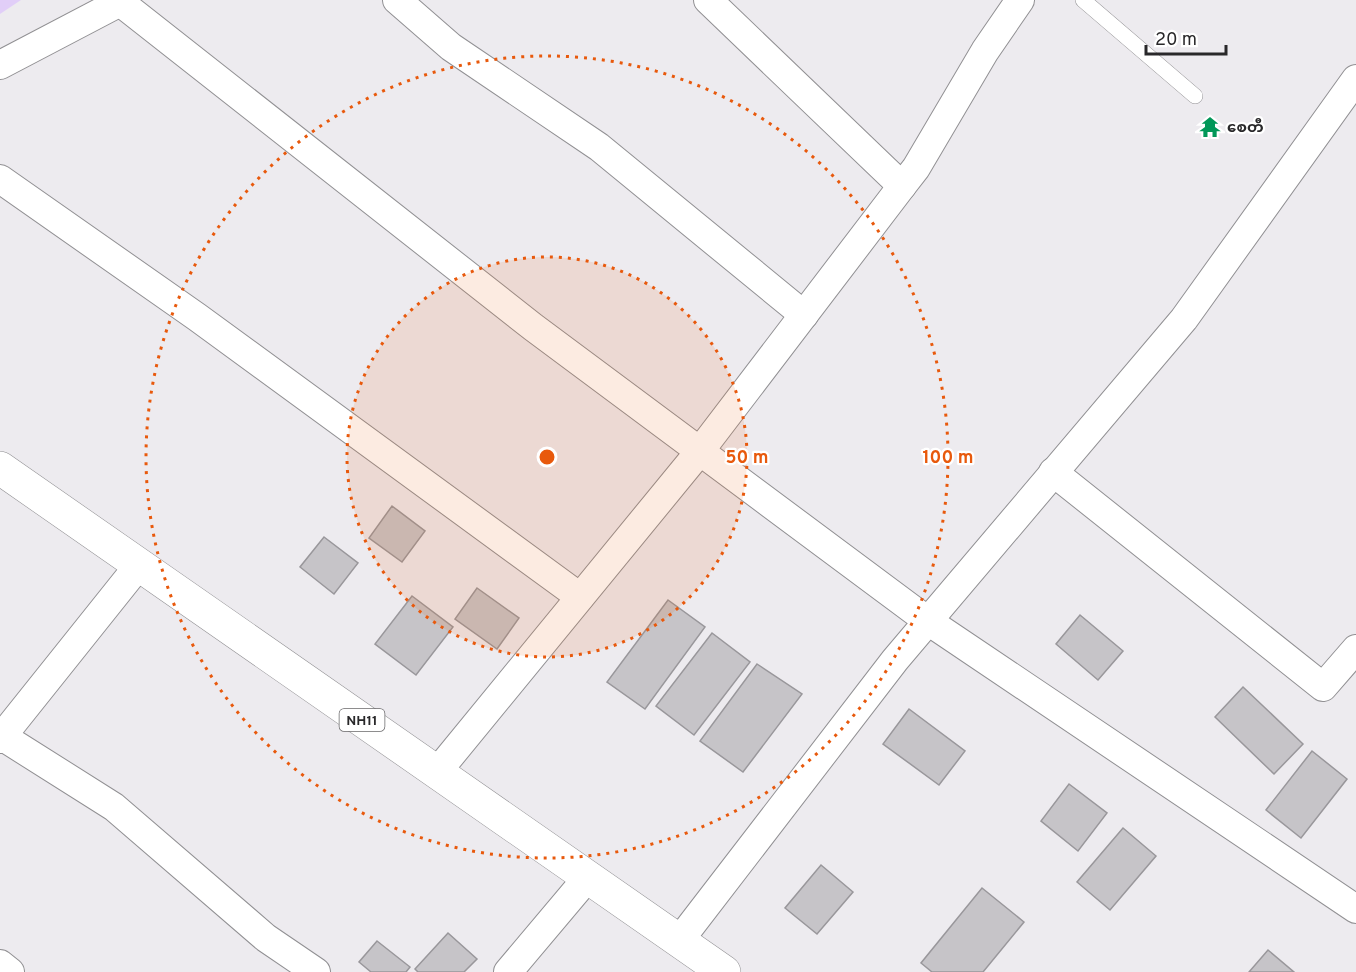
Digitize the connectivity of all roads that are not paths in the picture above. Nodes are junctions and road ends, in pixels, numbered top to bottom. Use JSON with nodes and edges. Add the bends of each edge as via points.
{"nodes":[{"id":1,"x":397,"y":0,"type":"edge"},
{"id":2,"x":708,"y":0,"type":"edge"},
{"id":3,"x":1020,"y":0,"type":"edge"},
{"id":4,"x":1083,"y":0,"type":"edge"},
{"id":5,"x":122,"y":1,"type":"edge"},
{"id":6,"x":0,"y":65,"type":"edge"},
{"id":7,"x":1356,"y":79,"type":"edge"},
{"id":8,"x":1196,"y":96,"type":"dead end"},
{"id":9,"x":0,"y":179,"type":"edge"},
{"id":10,"x":902,"y":186,"type":"junction"},
{"id":11,"x":804,"y":315,"type":"junction"},
{"id":12,"x":700,"y":451,"type":"junction"},
{"id":13,"x":0,"y":468,"type":"edge"},
{"id":14,"x":1053,"y":472,"type":"junction"},
{"id":15,"x":139,"y":565,"type":"junction"},
{"id":16,"x":580,"y":597,"type":"junction"},
{"id":17,"x":928,"y":621,"type":"junction"},
{"id":18,"x":1356,"y":649,"type":"edge"},
{"id":19,"x":1,"y":736,"type":"edge"},
{"id":20,"x":437,"y":772,"type":"junction"},
{"id":21,"x":588,"y":877,"type":"junction"},
{"id":22,"x":1356,"y":909,"type":"edge"},
{"id":23,"x":679,"y":941,"type":"junction"},
{"id":24,"x":0,"y":964,"type":"edge"},
{"id":25,"x":10,"y":972,"type":"edge"},
{"id":26,"x":316,"y":972,"type":"edge"},
{"id":27,"x":508,"y":972,"type":"edge"},
{"id":28,"x":724,"y":972,"type":"edge"}],
"edges":[{"from":1,"to":11,"type":"street","via":[[451,47],[599,147]]},
{"from":2,"to":10,"type":"street"},
{"from":3,"to":10,"type":"street","via":[[984,51]]},
{"from":4,"to":8,"type":"lane"},
{"from":5,"to":6,"type":"street"},
{"from":5,"to":12,"type":"street","via":[[533,327]]},
{"from":7,"to":14,"type":"street","via":[[1184,319]]},
{"from":9,"to":16,"type":"street","via":[[197,316]]},
{"from":10,"to":11,"type":"street"},
{"from":11,"to":12,"type":"street"},
{"from":12,"to":16,"type":"street"},
{"from":12,"to":17,"type":"street"},
{"from":13,"to":15,"type":"highway","number":"NH11"},
{"from":14,"to":17,"type":"street"},
{"from":14,"to":18,"type":"street","via":[[1323,687]]},
{"from":15,"to":19,"type":"street"},
{"from":15,"to":20,"type":"highway","number":"NH11"},
{"from":16,"to":20,"type":"street"},
{"from":17,"to":22,"type":"street"},
{"from":17,"to":23,"type":"street"},
{"from":19,"to":26,"type":"street","via":[[114,807],[266,938]]},
{"from":20,"to":21,"type":"highway","number":"NH11"},
{"from":21,"to":23,"type":"highway","number":"NH11"},
{"from":21,"to":27,"type":"street"},
{"from":23,"to":28,"type":"highway","number":"NH11"},
{"from":24,"to":25,"type":"street"}]}
